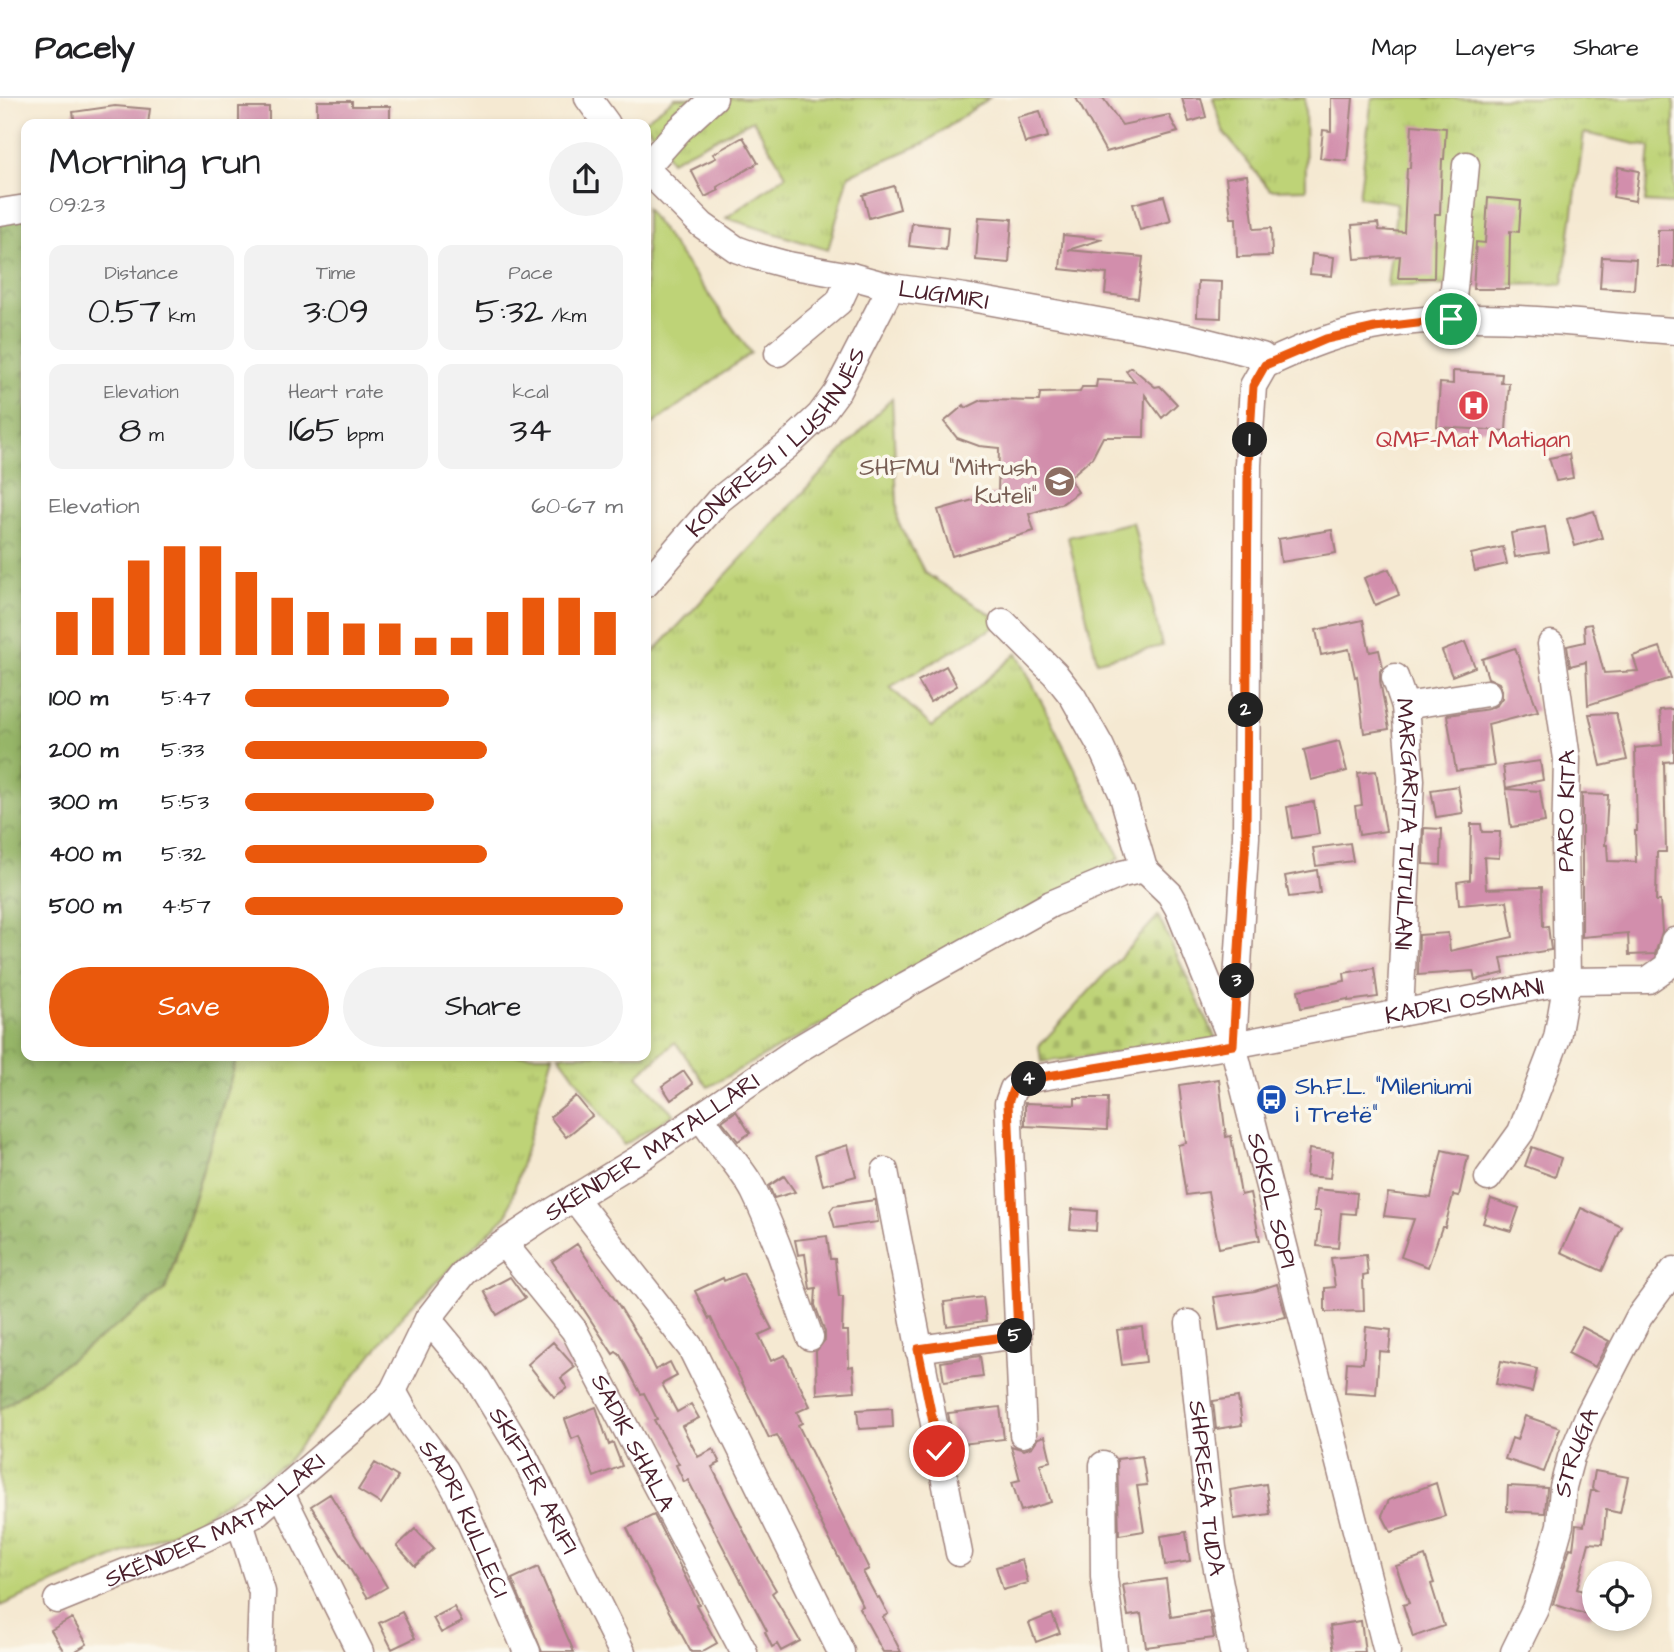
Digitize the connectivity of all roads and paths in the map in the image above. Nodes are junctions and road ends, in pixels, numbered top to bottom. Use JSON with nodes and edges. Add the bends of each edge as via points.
{"nodes":[{"id":1,"x":588,"y":98,"type":"edge"},
{"id":2,"x":714,"y":98,"type":"edge"},
{"id":3,"x":603,"y":119,"type":"edge"},
{"id":4,"x":651,"y":162,"type":"edge"},
{"id":5,"x":1466,"y":165,"type":"dead end"},
{"id":6,"x":651,"y":173,"type":"edge"},
{"id":7,"x":21,"y":209,"type":"edge"},
{"id":8,"x":0,"y":212,"type":"edge"},
{"id":9,"x":851,"y":276,"type":"junction"},
{"id":10,"x":891,"y":287,"type":"junction"},
{"id":11,"x":1451,"y":319,"type":"junction"},
{"id":12,"x":1674,"y":331,"type":"edge"},
{"id":13,"x":778,"y":354,"type":"dead end"},
{"id":14,"x":1265,"y":365,"type":"junction"},
{"id":15,"x":651,"y":578,"type":"edge"},
{"id":16,"x":1003,"y":622,"type":"dead end"},
{"id":17,"x":1551,"y":644,"type":"dead end"},
{"id":18,"x":1395,"y":677,"type":"dead end"},
{"id":19,"x":1487,"y":693,"type":"dead end"},
{"id":20,"x":1405,"y":706,"type":"junction"},
{"id":21,"x":1144,"y":869,"type":"junction"},
{"id":22,"x":1674,"y":941,"type":"edge"},
{"id":23,"x":1567,"y":981,"type":"junction"},
{"id":24,"x":1400,"y":1013,"type":"junction"},
{"id":25,"x":1233,"y":1045,"type":"junction"},
{"id":26,"x":701,"y":1117,"type":"junction"},
{"id":27,"x":885,"y":1171,"type":"dead end"},
{"id":28,"x":1488,"y":1178,"type":"dead end"},
{"id":29,"x":574,"y":1198,"type":"junction"},
{"id":30,"x":504,"y":1244,"type":"junction"},
{"id":31,"x":1674,"y":1270,"type":"edge"},
{"id":32,"x":428,"y":1319,"type":"junction"},
{"id":33,"x":1189,"y":1324,"type":"dead end"},
{"id":34,"x":1018,"y":1335,"type":"junction"},
{"id":35,"x":810,"y":1337,"type":"dead end"},
{"id":36,"x":918,"y":1349,"type":"junction"},
{"id":37,"x":393,"y":1391,"type":"junction"},
{"id":38,"x":1023,"y":1434,"type":"dead end"},
{"id":39,"x":1102,"y":1465,"type":"dead end"},
{"id":40,"x":281,"y":1493,"type":"junction"},
{"id":41,"x":240,"y":1523,"type":"junction"},
{"id":42,"x":959,"y":1553,"type":"dead end"},
{"id":43,"x":57,"y":1600,"type":"dead end"},
{"id":44,"x":260,"y":1652,"type":"edge"},
{"id":45,"x":360,"y":1652,"type":"edge"},
{"id":46,"x":527,"y":1652,"type":"edge"},
{"id":47,"x":622,"y":1652,"type":"edge"},
{"id":48,"x":744,"y":1652,"type":"edge"},
{"id":49,"x":841,"y":1652,"type":"edge"},
{"id":50,"x":1114,"y":1652,"type":"edge"},
{"id":51,"x":1233,"y":1652,"type":"edge"},
{"id":52,"x":1387,"y":1652,"type":"edge"},
{"id":53,"x":1514,"y":1652,"type":"edge"}],
"edges":[{"from":1,"to":3,"type":"street"},
{"from":2,"to":4,"type":"street"},
{"from":5,"to":11,"type":"street"},
{"from":6,"to":9,"type":"street","name":"LUGMIRI","via":[[702,225],[736,249],[788,265]]},
{"from":7,"to":8,"type":"street"},
{"from":9,"to":10,"type":"street","name":"LUGMIRI"},
{"from":9,"to":13,"type":"street","via":[[839,302]]},
{"from":10,"to":14,"type":"street","name":"LUGMIRI","via":[[1192,338],[1262,356]]},
{"from":10,"to":15,"type":"street","name":"KONGRESI I LUSHNJËS","via":[[837,392],[820,415],[719,500]]},
{"from":11,"to":12,"type":"street"},
{"from":11,"to":14,"type":"street","via":[[1357,331]]},
{"from":14,"to":25,"type":"street","name":"SOKOL SOPI","via":[[1253,386],[1248,465],[1246,837]]},
{"from":16,"to":21,"type":"street","via":[[1073,698],[1122,793]]},
{"from":17,"to":23,"type":"street","name":"PARO KITA","via":[[1567,759]]},
{"from":18,"to":20,"type":"street","name":"MARGARITA TUTULANI"},
{"from":19,"to":20,"type":"street"},
{"from":20,"to":24,"type":"street","name":"MARGARITA TUTULANI","via":[[1411,780]]},
{"from":21,"to":25,"type":"street","via":[[1178,908]]},
{"from":21,"to":26,"type":"street","name":"SKËNDER MATALLARI","via":[[1051,904],[954,957],[800,1048]]},
{"from":22,"to":23,"type":"street","name":"KADRI OSMANI","via":[[1668,966],[1648,980]]},
{"from":23,"to":24,"type":"street","name":"KADRI OSMANI"},
{"from":23,"to":28,"type":"street","name":"PARO KITA","via":[[1556,1038],[1521,1132]]},
{"from":24,"to":25,"type":"street","name":"KADRI OSMANI"},
{"from":25,"to":34,"type":"street","name":"KADRI OSMANI","via":[[1024,1080],[1013,1089],[1008,1103]]},
{"from":25,"to":52,"type":"street","name":"SOKOL SOPI"},
{"from":26,"to":29,"type":"street","name":"SKËNDER MATALLARI"},
{"from":26,"to":35,"type":"street","via":[[752,1189]]},
{"from":27,"to":36,"type":"street"},
{"from":29,"to":30,"type":"street","name":"SKËNDER MATALLARI"},
{"from":29,"to":49,"type":"street","via":[[691,1348]]},
{"from":30,"to":32,"type":"street","name":"SKËNDER MATALLARI","via":[[464,1273]]},
{"from":30,"to":48,"type":"street","name":"SADIK SHALA","via":[[574,1330]]},
{"from":31,"to":53,"type":"street","name":"STRUGA","via":[[1639,1317],[1580,1436],[1563,1487],[1560,1525],[1535,1609]]},
{"from":32,"to":37,"type":"street","name":"SKËNDER MATALLARI"},
{"from":32,"to":47,"type":"street","name":"SKIFTER ARIFI","via":[[476,1377],[524,1456]]},
{"from":33,"to":51,"type":"street","name":"SHPRESA TUDA","via":[[1213,1548]]},
{"from":34,"to":36,"type":"street"},
{"from":34,"to":38,"type":"street","name":"KADRI OSMANI"},
{"from":36,"to":42,"type":"street"},
{"from":37,"to":40,"type":"street","name":"SKËNDER MATALLARI"},
{"from":37,"to":46,"type":"street","name":"SADRI KULLECI","via":[[454,1487]]},
{"from":39,"to":50,"type":"street","via":[[1104,1577]]},
{"from":40,"to":41,"type":"street","name":"SKËNDER MATALLARI"},
{"from":40,"to":45,"type":"street"},
{"from":41,"to":43,"type":"street","name":"SKËNDER MATALLARI"},
{"from":41,"to":44,"type":"street","via":[[262,1592]]}]}
